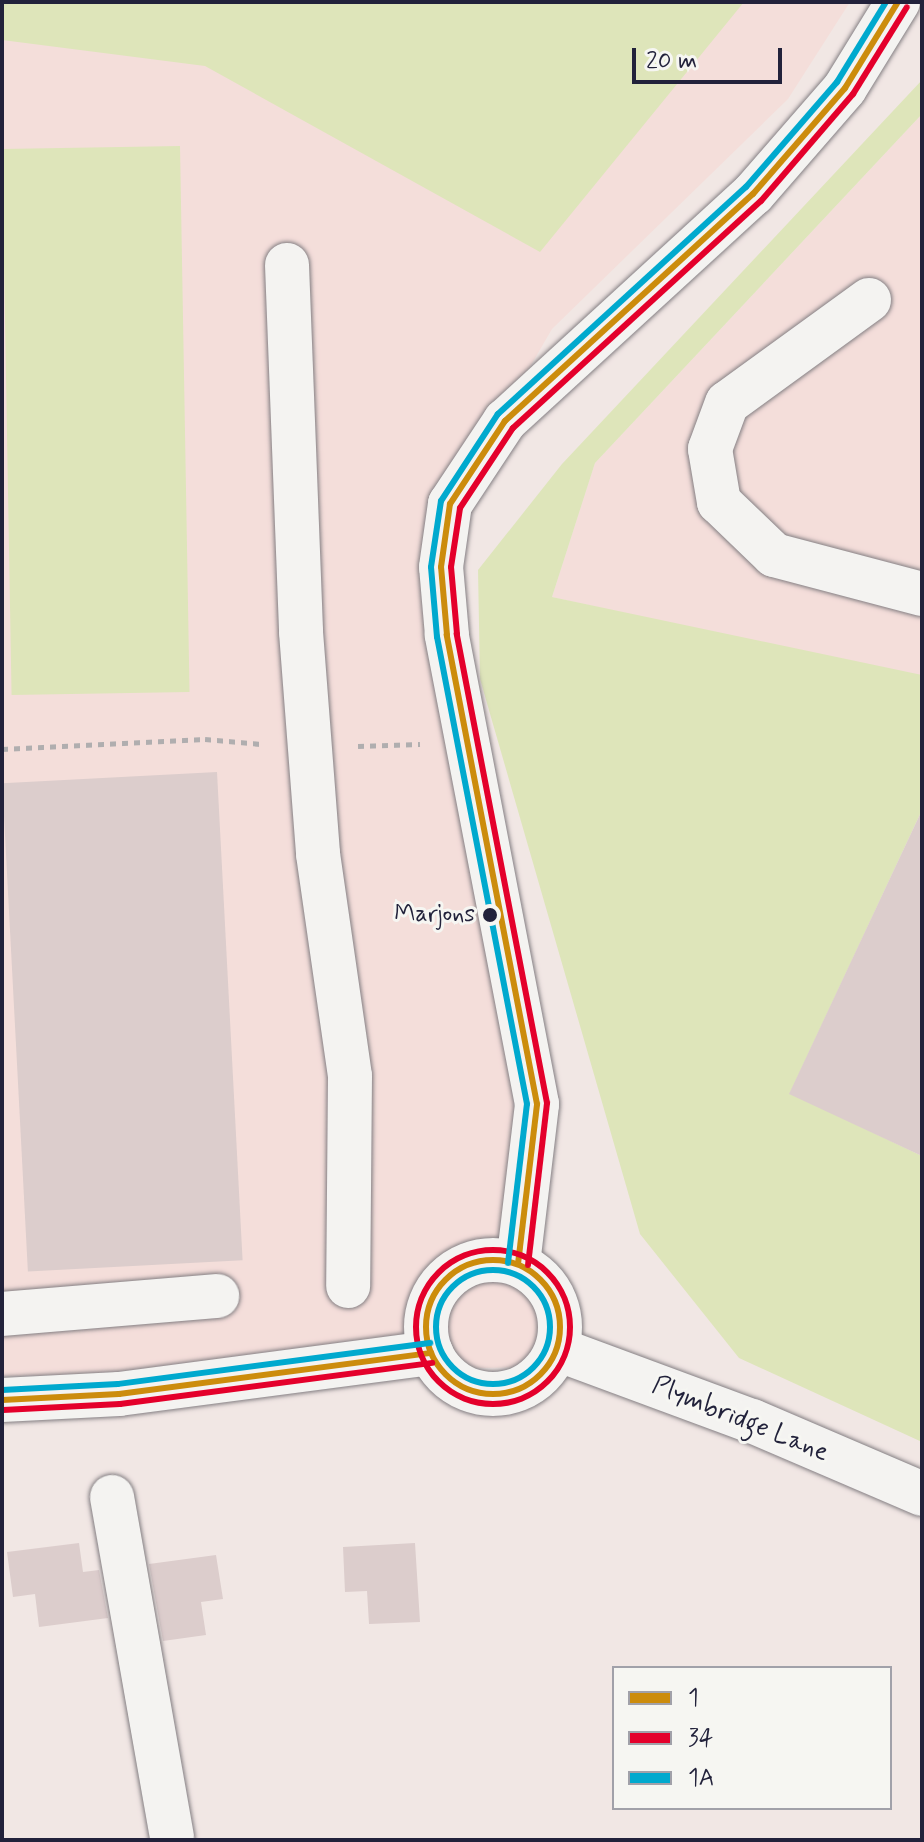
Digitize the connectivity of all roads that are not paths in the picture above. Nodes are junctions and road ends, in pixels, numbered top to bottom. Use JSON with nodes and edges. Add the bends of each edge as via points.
{"nodes":[{"id":1,"x":898,"y":2,"type":"edge"},
{"id":2,"x":287,"y":265,"type":"dead end"},
{"id":3,"x":869,"y":300,"type":"dead end"},
{"id":4,"x":922,"y":594,"type":"edge"},
{"id":5,"x":518,"y":1264,"type":"junction"},
{"id":6,"x":348,"y":1286,"type":"dead end"},
{"id":7,"x":217,"y":1296,"type":"dead end"},
{"id":8,"x":2,"y":1314,"type":"edge"},
{"id":9,"x":557,"y":1349,"type":"junction"},
{"id":10,"x":431,"y":1353,"type":"junction"},
{"id":11,"x":2,"y":1400,"type":"edge"},
{"id":12,"x":922,"y":1494,"type":"edge"},
{"id":13,"x":112,"y":1497,"type":"dead end"},
{"id":14,"x":168,"y":1839,"type":"edge"}],
"edges":[{"from":1,"to":5,"type":"street","via":[[845,88],[753,194],[505,421],[450,504],[441,567],[468,743],[537,1104]]},
{"from":2,"to":6,"type":"street","via":[[318,854],[350,1076]]},
{"from":3,"to":4,"type":"street","via":[[727,403],[710,449],[719,502],[774,555]]},
{"from":5,"to":9,"type":"street","via":[[543,1282],[554,1299],[560,1329]]},
{"from":5,"to":10,"type":"street","via":[[485,1260],[445,1279],[426,1319]]},
{"from":7,"to":8,"type":"street"},
{"from":9,"to":10,"type":"street","via":[[531,1383],[490,1394],[450,1379]]},
{"from":9,"to":12,"type":"street","name":"Plymbridge Lane","via":[[752,1421]]},
{"from":10,"to":11,"type":"street","via":[[119,1394]]},
{"from":13,"to":14,"type":"street"}]}
